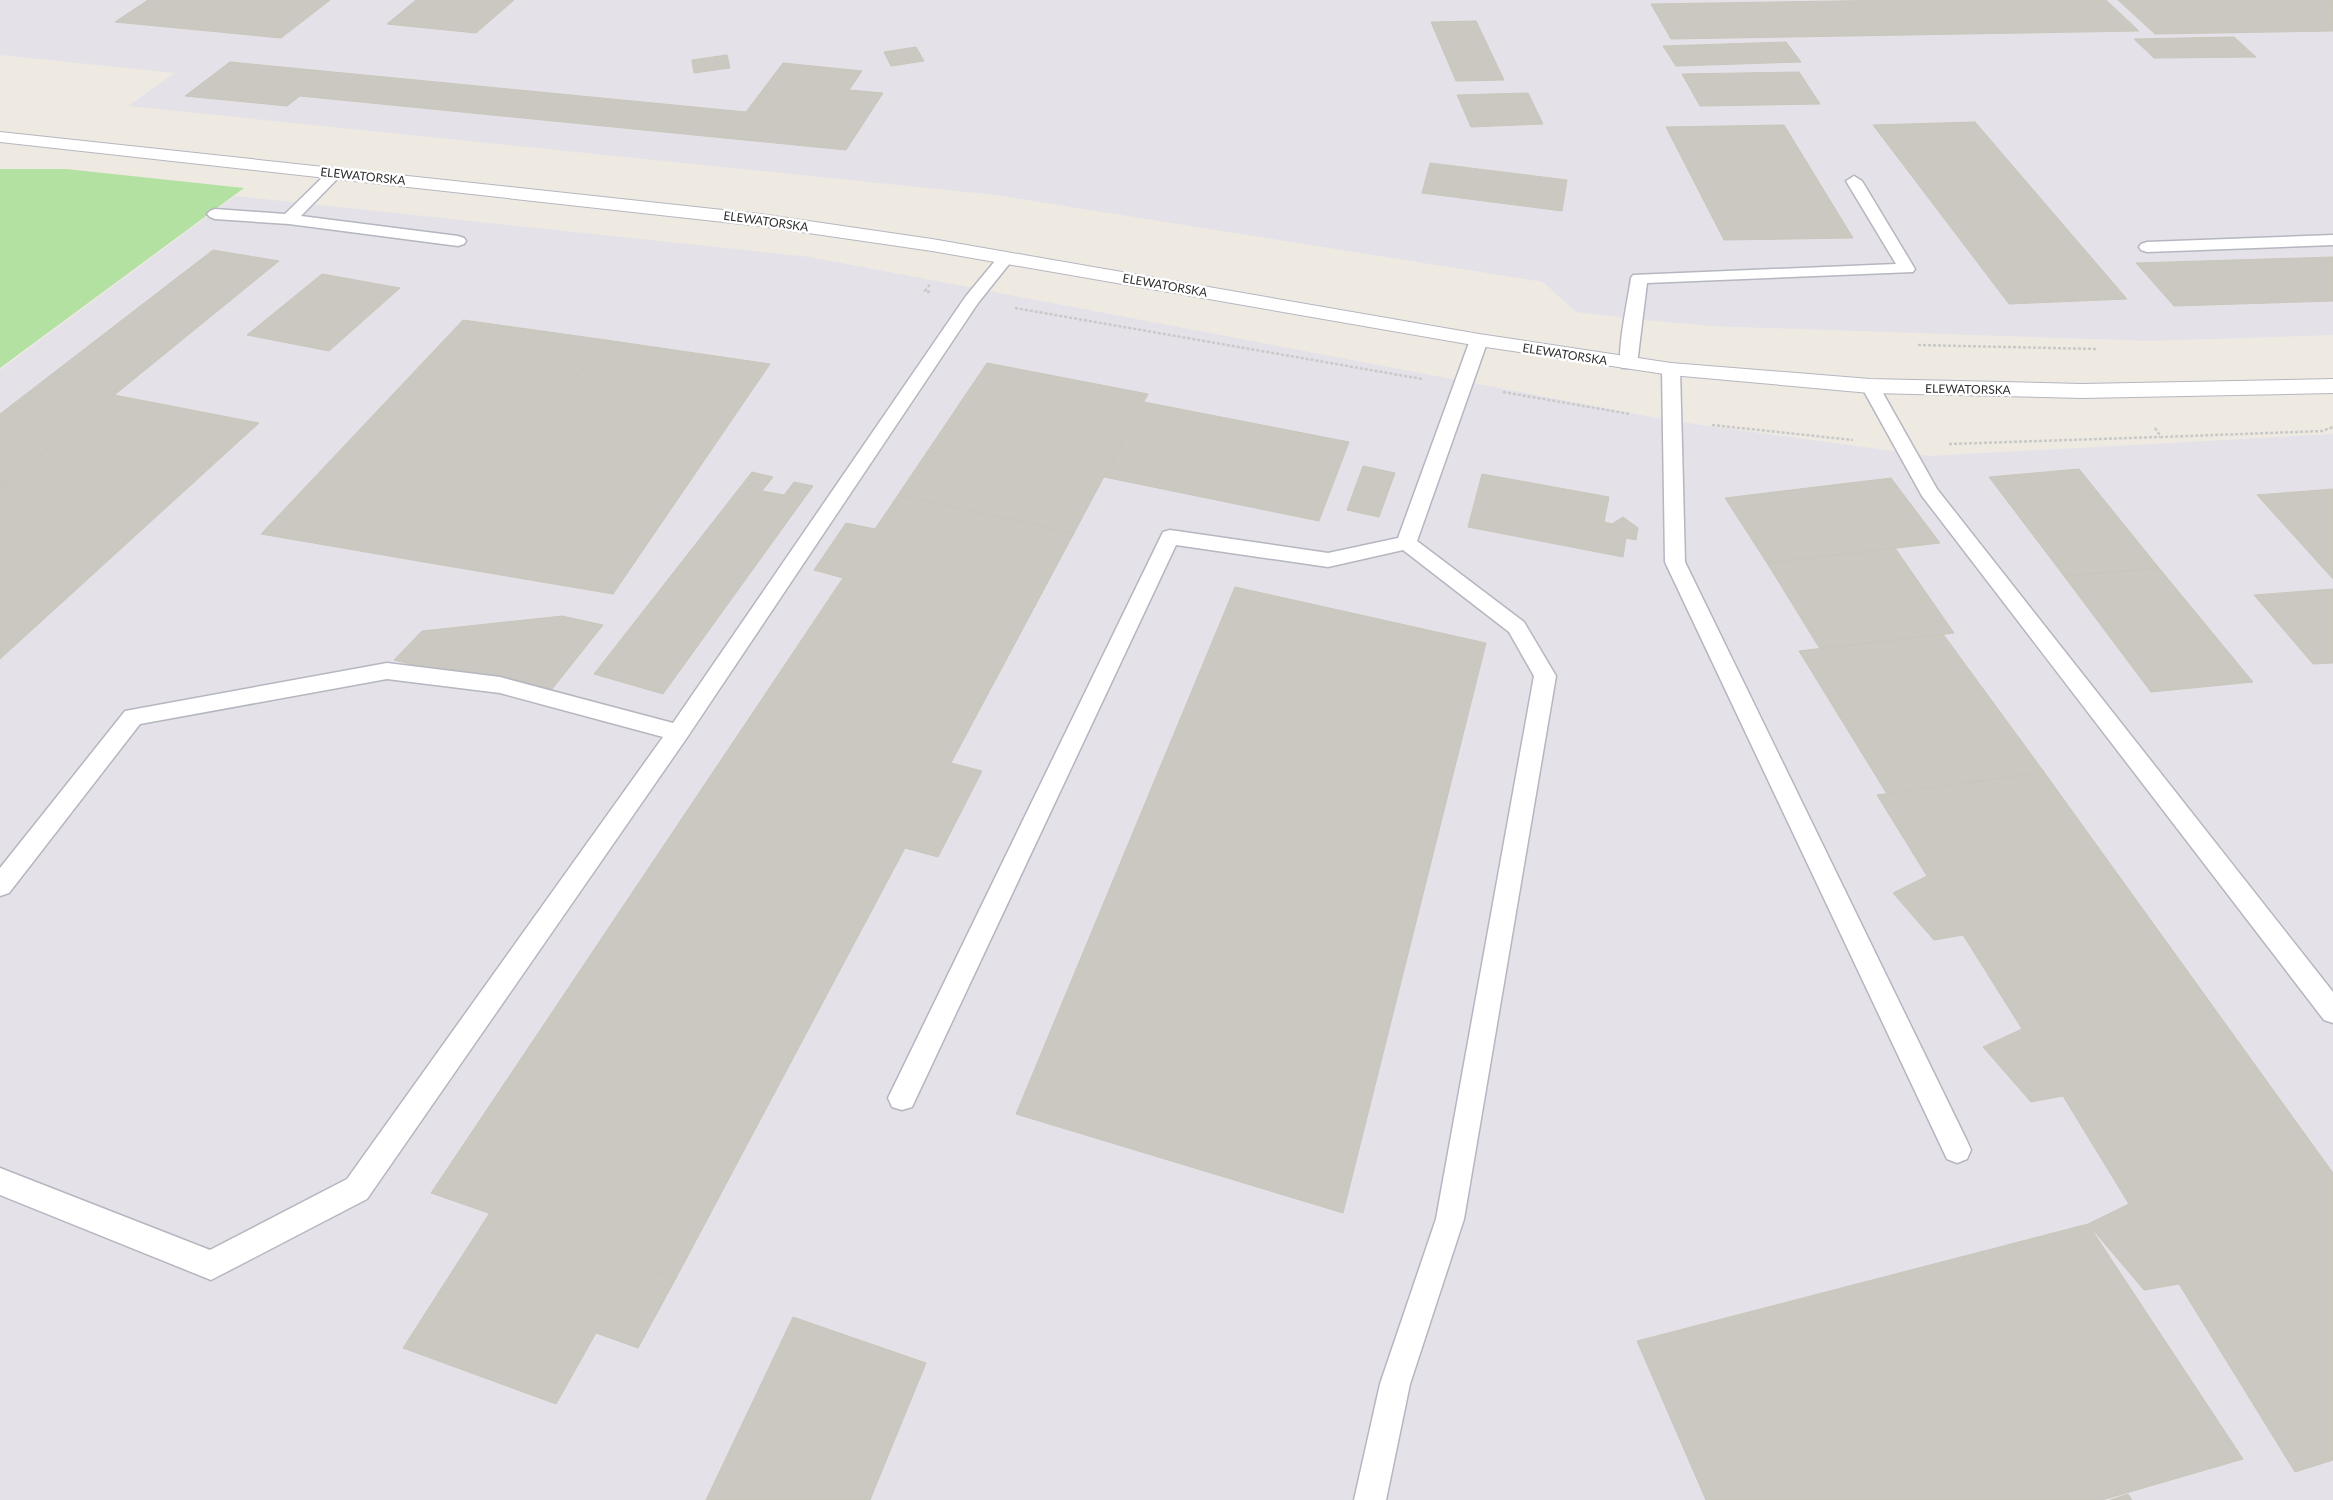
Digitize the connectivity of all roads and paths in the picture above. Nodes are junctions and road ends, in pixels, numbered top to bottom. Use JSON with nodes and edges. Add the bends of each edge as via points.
{"nodes":[{"id":1,"x":0,"y":137,"type":"edge"},
{"id":2,"x":335,"y":173,"type":"junction"},
{"id":3,"x":1854,"y":181,"type":"dead end"},
{"id":4,"x":215,"y":214,"type":"dead end"},
{"id":5,"x":289,"y":219,"type":"junction"},
{"id":6,"x":2333,"y":240,"type":"edge"},
{"id":7,"x":458,"y":241,"type":"dead end"},
{"id":8,"x":2147,"y":247,"type":"dead end"},
{"id":9,"x":1006,"y":258,"type":"junction"},
{"id":10,"x":1479,"y":340,"type":"junction"},
{"id":11,"x":1628,"y":364,"type":"junction"},
{"id":12,"x":1671,"y":369,"type":"junction"},
{"id":13,"x":1870,"y":386,"type":"junction"},
{"id":14,"x":2333,"y":386,"type":"edge"},
{"id":15,"x":1406,"y":543,"type":"junction"},
{"id":16,"x":678,"y":733,"type":"junction"},
{"id":17,"x":0,"y":886,"type":"edge"},
{"id":18,"x":2333,"y":1012,"type":"edge"},
{"id":19,"x":902,"y":1098,"type":"dead end"},
{"id":20,"x":1957,"y":1150,"type":"dead end"},
{"id":21,"x":0,"y":1181,"type":"edge"},
{"id":22,"x":1370,"y":1500,"type":"edge"}],
"edges":[{"from":1,"to":2,"type":"street","name":"ELEWATORSKA"},
{"from":2,"to":5,"type":"lane"},
{"from":2,"to":9,"type":"street","name":"ELEWATORSKA","via":[[760,220]]},
{"from":3,"to":11,"type":"lane","via":[[1907,269],[1638,278]]},
{"from":4,"to":5,"type":"lane"},
{"from":5,"to":7,"type":"lane"},
{"from":6,"to":8,"type":"lane"},
{"from":9,"to":10,"type":"street","name":"ELEWATORSKA"},
{"from":9,"to":16,"type":"lane","via":[[972,300]]},
{"from":10,"to":11,"type":"street","name":"ELEWATORSKA"},
{"from":10,"to":15,"type":"lane"},
{"from":11,"to":12,"type":"street","name":"ELEWATORSKA"},
{"from":12,"to":13,"type":"street","name":"ELEWATORSKA"},
{"from":12,"to":20,"type":"lane","via":[[1675,562]]},
{"from":13,"to":14,"type":"street","name":"ELEWATORSKA","via":[[2082,391]]},
{"from":13,"to":18,"type":"lane","via":[[1929,492]]},
{"from":15,"to":19,"type":"lane","via":[[1328,560],[1170,537]]},
{"from":15,"to":22,"type":"lane","via":[[1517,628],[1545,676],[1450,1219],[1394,1384]]},
{"from":16,"to":17,"type":"lane","via":[[500,685],[387,671],[132,717]]},
{"from":16,"to":21,"type":"lane","via":[[357,1189],[211,1264]]}]}
